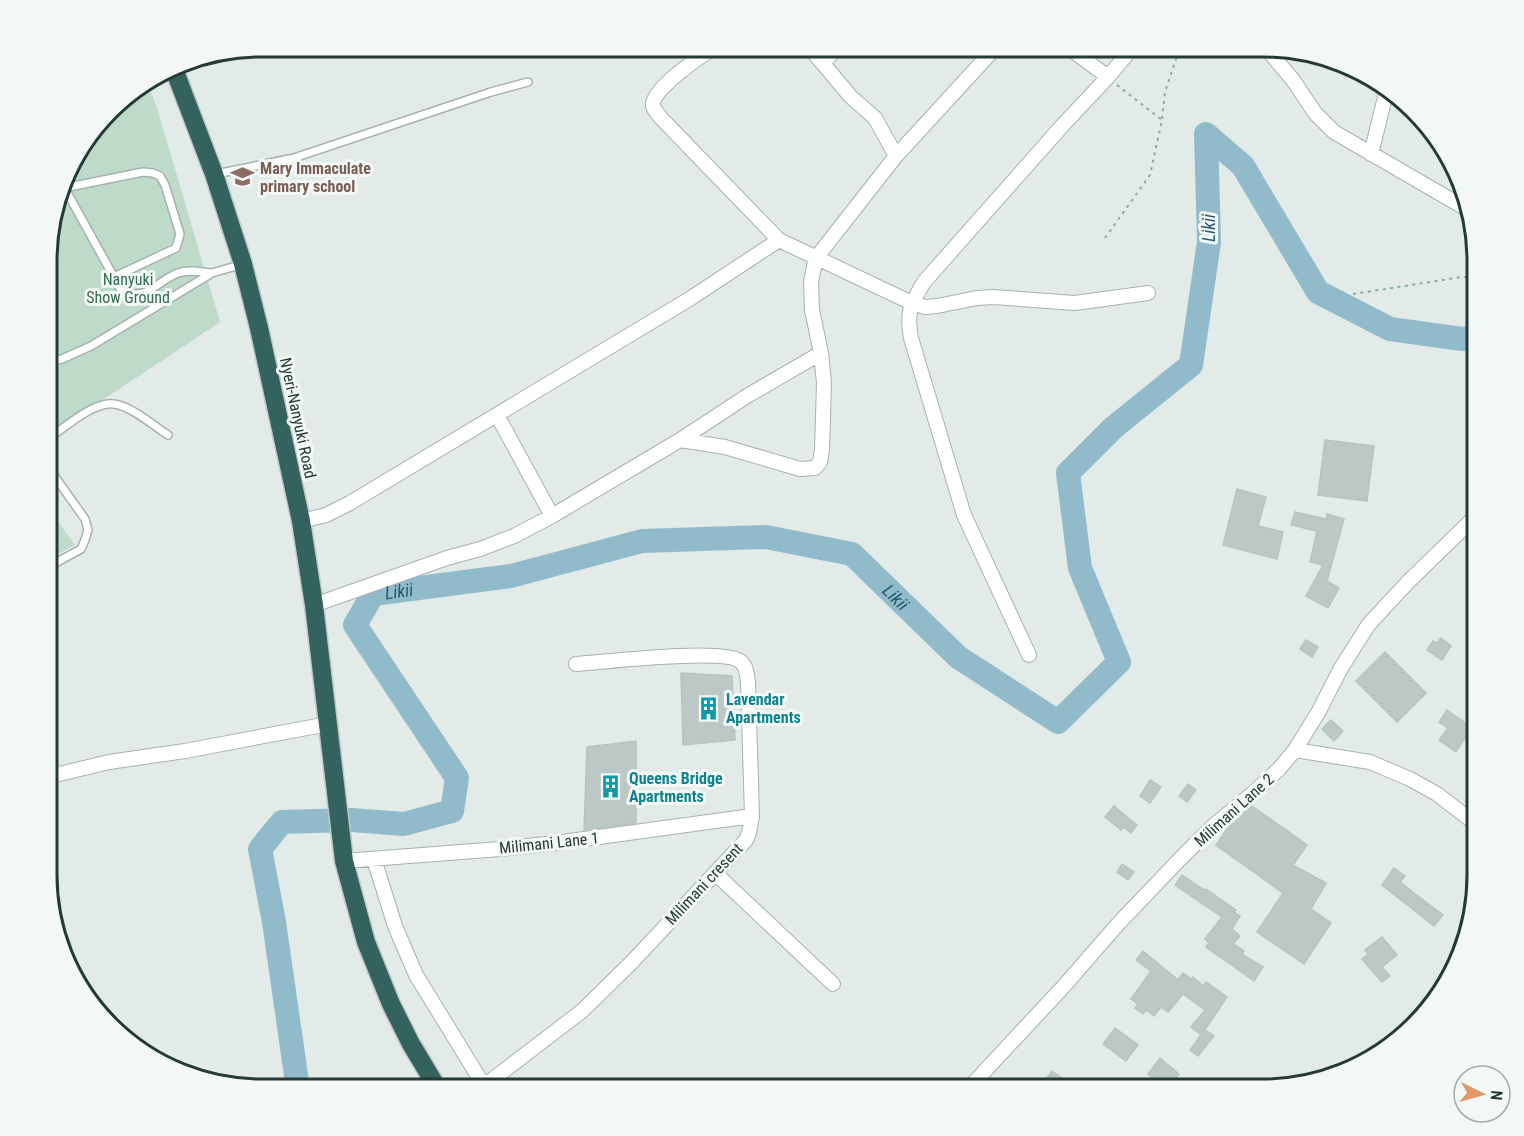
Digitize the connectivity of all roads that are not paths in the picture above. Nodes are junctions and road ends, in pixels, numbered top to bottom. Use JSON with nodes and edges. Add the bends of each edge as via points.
{"nodes":[{"id":1,"x":699,"y":57,"type":"edge"},
{"id":2,"x":818,"y":57,"type":"edge"},
{"id":3,"x":829,"y":57,"type":"edge"},
{"id":4,"x":987,"y":57,"type":"edge"},
{"id":5,"x":1081,"y":57,"type":"edge"},
{"id":6,"x":1125,"y":57,"type":"edge"},
{"id":7,"x":1273,"y":57,"type":"edge"},
{"id":8,"x":824,"y":63,"type":"junction"},
{"id":9,"x":177,"y":76,"type":"edge"},
{"id":10,"x":1108,"y":77,"type":"junction"},
{"id":11,"x":528,"y":82,"type":"dead end"},
{"id":12,"x":1385,"y":98,"type":"edge"},
{"id":13,"x":1371,"y":153,"type":"junction"},
{"id":14,"x":896,"y":156,"type":"junction"},
{"id":15,"x":214,"y":174,"type":"junction"},
{"id":16,"x":72,"y":186,"type":"edge"},
{"id":17,"x":68,"y":195,"type":"edge"},
{"id":18,"x":1459,"y":204,"type":"edge"},
{"id":19,"x":779,"y":240,"type":"junction"},
{"id":20,"x":816,"y":258,"type":"junction"},
{"id":21,"x":243,"y":264,"type":"junction"},
{"id":22,"x":212,"y":273,"type":"junction"},
{"id":23,"x":114,"y":277,"type":"junction"},
{"id":24,"x":1148,"y":293,"type":"dead end"},
{"id":25,"x":912,"y":303,"type":"junction"},
{"id":26,"x":821,"y":353,"type":"junction"},
{"id":27,"x":57,"y":360,"type":"edge"},
{"id":28,"x":497,"y":415,"type":"junction"},
{"id":29,"x":57,"y":433,"type":"edge"},
{"id":30,"x":168,"y":435,"type":"dead end"},
{"id":31,"x":680,"y":440,"type":"junction"},
{"id":32,"x":57,"y":480,"type":"edge"},
{"id":33,"x":552,"y":516,"type":"junction"},
{"id":34,"x":301,"y":521,"type":"junction"},
{"id":35,"x":1467,"y":525,"type":"edge"},
{"id":36,"x":57,"y":562,"type":"edge"},
{"id":37,"x":314,"y":605,"type":"junction"},
{"id":38,"x":1029,"y":655,"type":"dead end"},
{"id":39,"x":576,"y":664,"type":"dead end"},
{"id":40,"x":328,"y":724,"type":"junction"},
{"id":41,"x":1295,"y":750,"type":"junction"},
{"id":42,"x":57,"y":775,"type":"edge"},
{"id":43,"x":752,"y":816,"type":"junction"},
{"id":44,"x":1467,"y":817,"type":"edge"},
{"id":45,"x":374,"y":859,"type":"junction"},
{"id":46,"x":344,"y":861,"type":"junction"},
{"id":47,"x":715,"y":873,"type":"junction"},
{"id":48,"x":833,"y":984,"type":"dead end"},
{"id":49,"x":432,"y":1079,"type":"edge"},
{"id":50,"x":480,"y":1079,"type":"edge"},
{"id":51,"x":496,"y":1079,"type":"edge"},
{"id":52,"x":977,"y":1079,"type":"edge"}],
"edges":[{"from":1,"to":19,"type":"street","via":[[656,96],[653,108]]},
{"from":2,"to":8,"type":"street"},
{"from":3,"to":8,"type":"street"},
{"from":4,"to":14,"type":"street"},
{"from":5,"to":10,"type":"street"},
{"from":6,"to":10,"type":"street"},
{"from":7,"to":13,"type":"street","via":[[1334,132]]},
{"from":8,"to":14,"type":"street","via":[[851,97],[875,118]]},
{"from":9,"to":15,"type":"highway","name":"Nyeri-Nanyuki Road"},
{"from":10,"to":25,"type":"street","via":[[924,282]]},
{"from":11,"to":15,"type":"lane","via":[[294,158]]},
{"from":12,"to":13,"type":"street"},
{"from":13,"to":18,"type":"street"},
{"from":14,"to":20,"type":"street"},
{"from":15,"to":21,"type":"highway","name":"Nyeri-Nanyuki Road"},
{"from":16,"to":23,"type":"lane","via":[[143,172],[160,176],[165,185],[180,234],[176,248]]},
{"from":17,"to":23,"type":"lane"},
{"from":19,"to":20,"type":"street"},
{"from":19,"to":28,"type":"street"},
{"from":20,"to":25,"type":"street"},
{"from":20,"to":26,"type":"street","via":[[811,281],[812,310]]},
{"from":21,"to":22,"type":"lane"},
{"from":21,"to":34,"type":"highway","name":"Nyeri-Nanyuki Road"},
{"from":22,"to":23,"type":"lane","via":[[181,272],[135,295],[121,290]]},
{"from":22,"to":27,"type":"lane","via":[[90,346]]},
{"from":24,"to":25,"type":"street","via":[[1075,303],[993,297],[925,307]]},
{"from":25,"to":38,"type":"street","via":[[908,322],[911,338],[964,515]]},
{"from":26,"to":31,"type":"street"},
{"from":26,"to":31,"type":"street","via":[[822,450],[815,468],[800,469],[725,447]]},
{"from":28,"to":33,"type":"street"},
{"from":28,"to":34,"type":"street","via":[[338,510]]},
{"from":29,"to":30,"type":"lane","via":[[94,407],[114,404],[133,411]]},
{"from":31,"to":33,"type":"street"},
{"from":32,"to":36,"type":"lane","via":[[85,519],[88,530],[81,549]]},
{"from":33,"to":37,"type":"street","via":[[489,546]]},
{"from":34,"to":37,"type":"highway","name":"Nyeri-Nanyuki Road"},
{"from":35,"to":41,"type":"street","name":"Milimani Lane 2","via":[[1369,624]]},
{"from":37,"to":40,"type":"highway","name":"Nyeri-Nanyuki Road"},
{"from":39,"to":43,"type":"street","name":"Milimani cresent","via":[[683,656],[708,656],[743,664],[748,682]]},
{"from":40,"to":42,"type":"street"},
{"from":40,"to":46,"type":"highway","name":"Nyeri-Nanyuki Road"},
{"from":41,"to":44,"type":"street","via":[[1370,762],[1437,794]]},
{"from":41,"to":52,"type":"street","name":"Milimani Lane 2","via":[[1180,859]]},
{"from":43,"to":45,"type":"street","name":"Milimani Lane 1","via":[[565,842]]},
{"from":43,"to":47,"type":"street","name":"Milimani cresent","via":[[746,840]]},
{"from":45,"to":46,"type":"street","name":"Milimani Lane 1"},
{"from":45,"to":50,"type":"street","via":[[395,926],[416,975]]},
{"from":46,"to":49,"type":"highway","via":[[366,942],[391,1004]]},
{"from":47,"to":48,"type":"street"},
{"from":47,"to":51,"type":"street","name":"Milimani cresent","via":[[582,1011]]}]}
